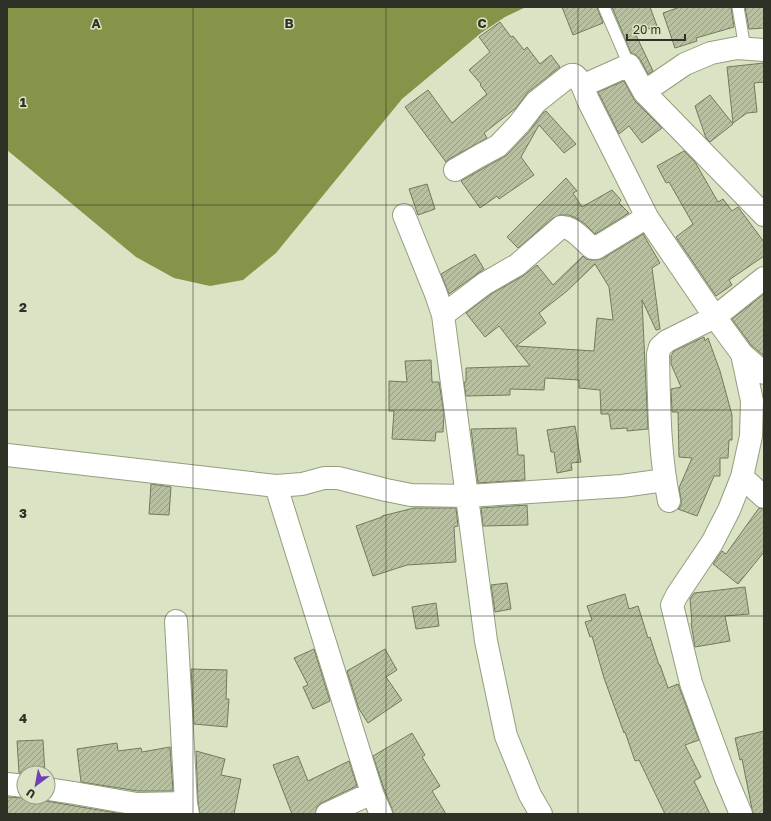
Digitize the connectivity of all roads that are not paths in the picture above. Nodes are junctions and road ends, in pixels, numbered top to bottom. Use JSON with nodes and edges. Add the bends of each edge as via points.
{"nodes":[{"id":1,"x":604,"y":7,"type":"edge"},
{"id":2,"x":738,"y":7,"type":"edge"},
{"id":3,"x":754,"y":50,"type":"edge"},
{"id":4,"x":628,"y":65,"type":"junction"},
{"id":5,"x":582,"y":87,"type":"junction"},
{"id":6,"x":644,"y":92,"type":"junction"},
{"id":7,"x":455,"y":170,"type":"dead end"},
{"id":8,"x":404,"y":215,"type":"dead end"},
{"id":9,"x":764,"y":215,"type":"edge"},
{"id":10,"x":647,"y":217,"type":"junction"},
{"id":11,"x":764,"y":278,"type":"edge"},
{"id":12,"x":443,"y":314,"type":"junction"},
{"id":13,"x":715,"y":317,"type":"junction"},
{"id":14,"x":742,"y":354,"type":"junction"},
{"id":15,"x":764,"y":373,"type":"edge"},
{"id":16,"x":7,"y":455,"type":"edge"},
{"id":17,"x":742,"y":477,"type":"junction"},
{"id":18,"x":276,"y":486,"type":"junction"},
{"id":19,"x":468,"y":496,"type":"junction"},
{"id":20,"x":764,"y":497,"type":"edge"},
{"id":21,"x":176,"y":621,"type":"dead end"},
{"id":22,"x":56,"y":790,"type":"edge"},
{"id":23,"x":372,"y":793,"type":"junction"},
{"id":24,"x":187,"y":808,"type":"edge"},
{"id":25,"x":327,"y":814,"type":"edge"},
{"id":26,"x":381,"y":814,"type":"edge"},
{"id":27,"x":541,"y":814,"type":"edge"},
{"id":28,"x":741,"y":814,"type":"edge"}],
"edges":[{"from":1,"to":4,"type":"lane"},
{"from":2,"to":3,"type":"lane"},
{"from":3,"to":6,"type":"street","via":[[737,48],[711,53],[685,64]]},
{"from":4,"to":5,"type":"street"},
{"from":4,"to":6,"type":"street"},
{"from":5,"to":7,"type":"street","via":[[577,77],[569,76],[536,102],[498,146]]},
{"from":5,"to":10,"type":"street"},
{"from":6,"to":9,"type":"street"},
{"from":8,"to":12,"type":"street"},
{"from":10,"to":12,"type":"street","via":[[596,248],[590,246],[570,228],[561,227],[517,265],[484,284]]},
{"from":10,"to":13,"type":"street"},
{"from":11,"to":13,"type":"street"},
{"from":12,"to":19,"type":"street"},
{"from":13,"to":14,"type":"street"},
{"from":13,"to":19,"type":"street","via":[[668,341],[660,347],[658,354],[667,490],[622,486]]},
{"from":14,"to":15,"type":"street"},
{"from":14,"to":17,"type":"street","via":[[752,401],[751,436]]},
{"from":16,"to":18,"type":"street"},
{"from":17,"to":20,"type":"street"},
{"from":17,"to":28,"type":"street","via":[[712,543],[672,606],[691,683]]},
{"from":18,"to":19,"type":"street","via":[[338,478],[412,495]]},
{"from":18,"to":23,"type":"street"},
{"from":19,"to":27,"type":"street","via":[[486,641],[506,736],[530,795]]},
{"from":21,"to":24,"type":"street"},
{"from":22,"to":24,"type":"street","via":[[137,804]]},
{"from":23,"to":25,"type":"street"},
{"from":23,"to":26,"type":"street"}]}
